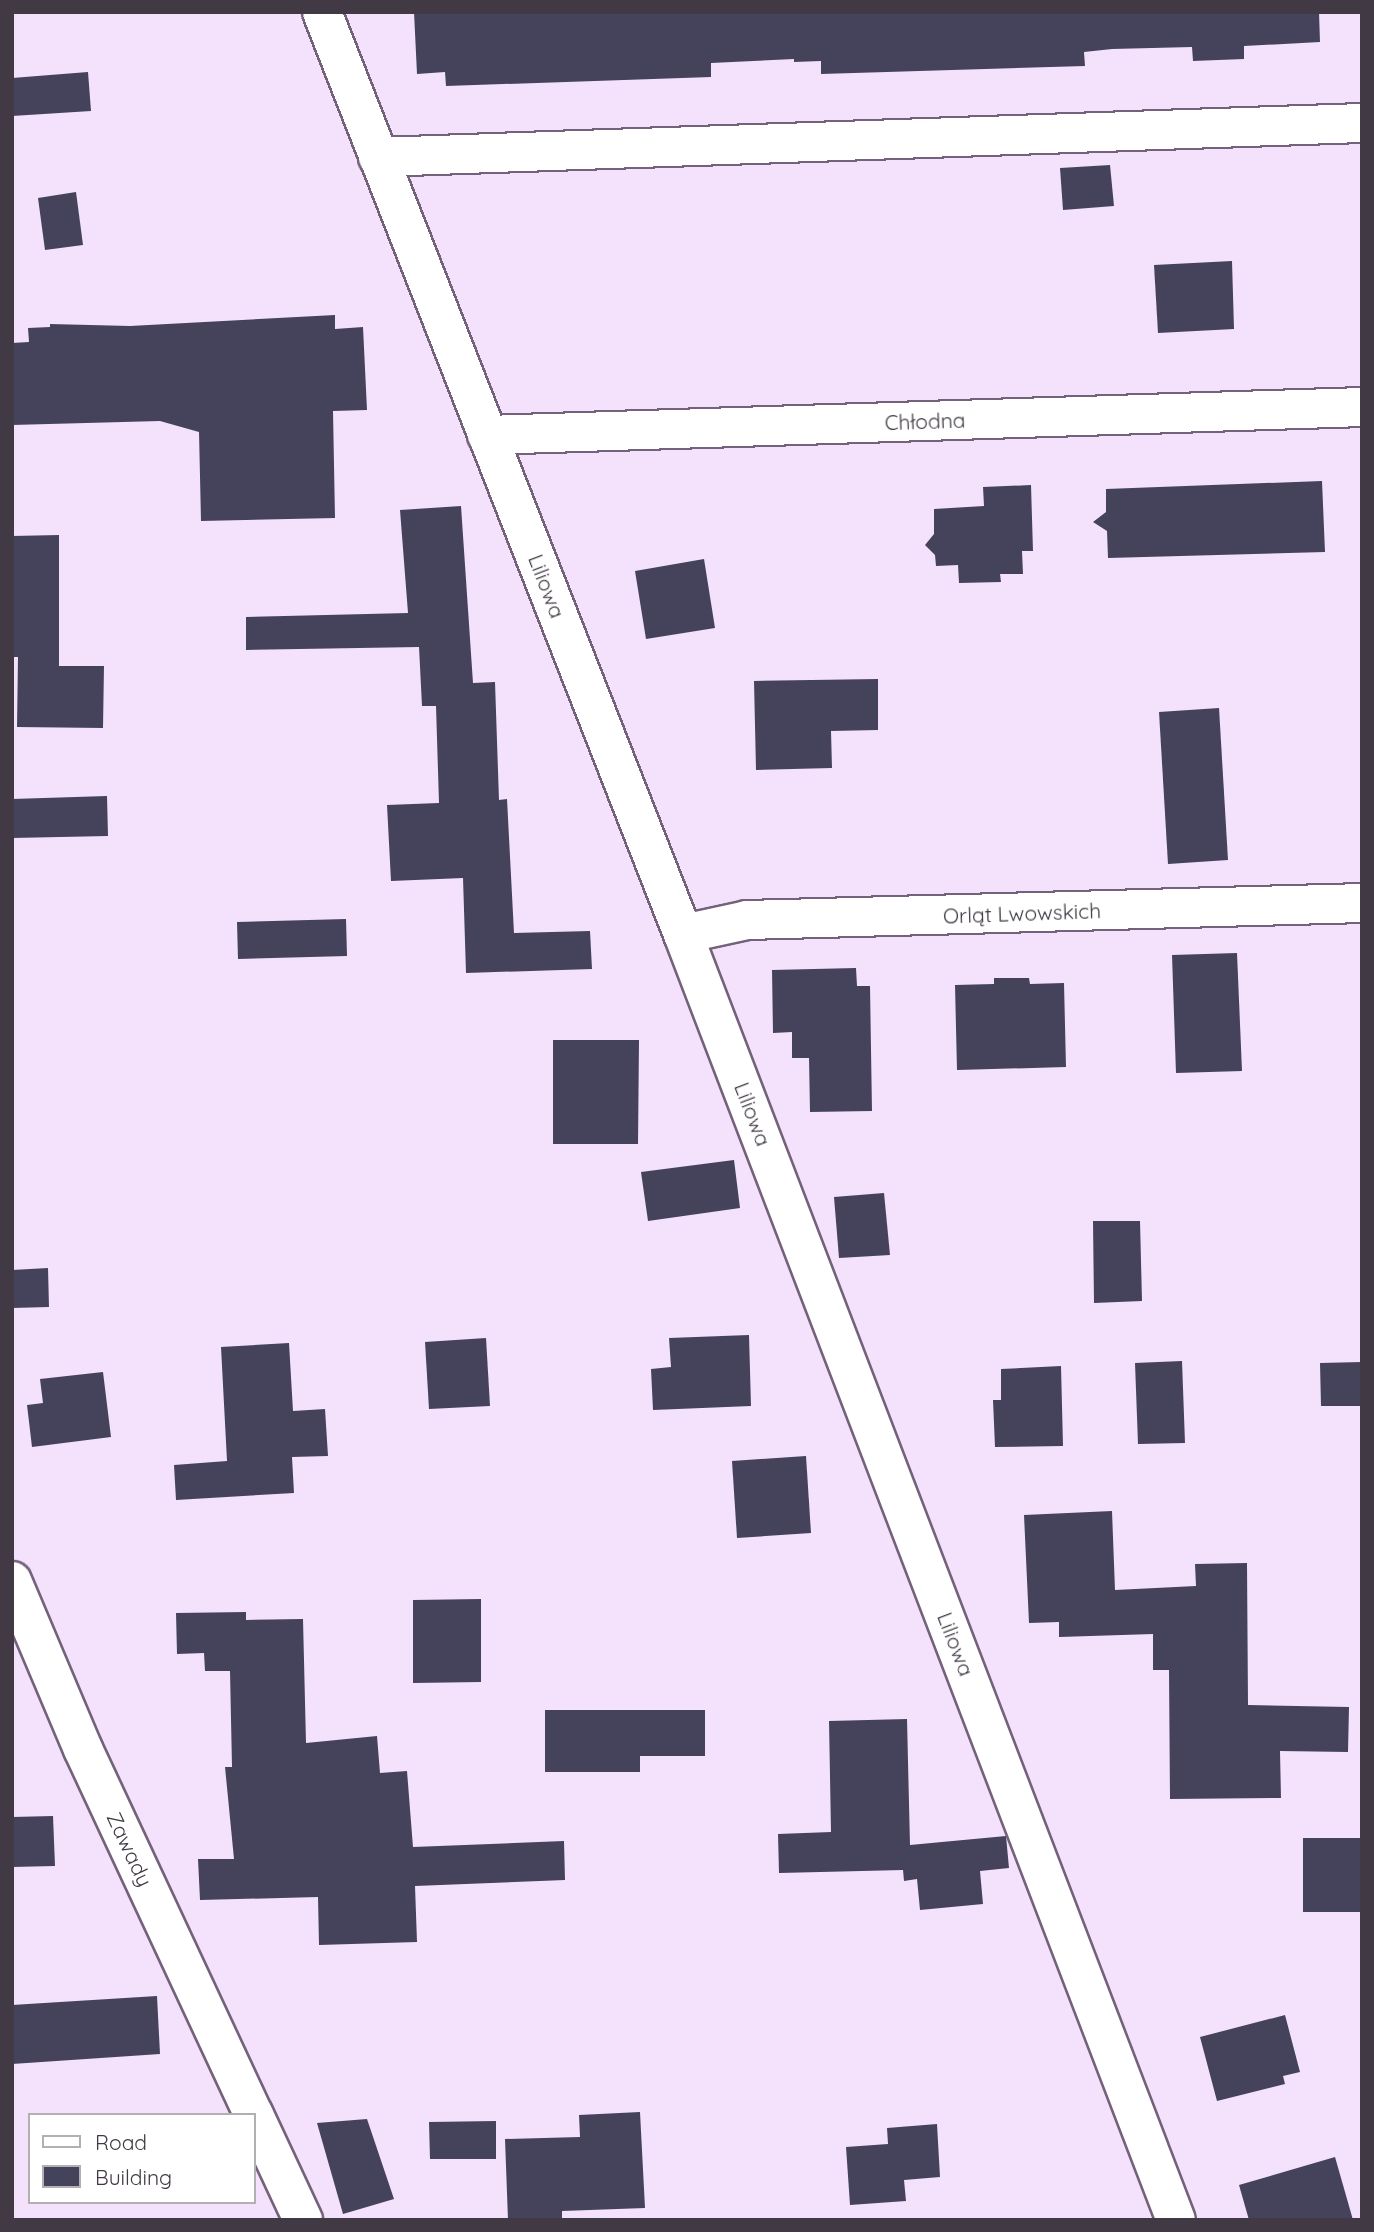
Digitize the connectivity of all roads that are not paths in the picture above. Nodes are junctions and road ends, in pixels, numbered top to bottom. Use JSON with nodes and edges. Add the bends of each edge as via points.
{"nodes":[{"id":1,"x":322,"y":12,"type":"edge"},
{"id":2,"x":1362,"y":123,"type":"edge"},
{"id":3,"x":378,"y":157,"type":"junction"},
{"id":4,"x":1362,"y":407,"type":"edge"},
{"id":5,"x":487,"y":435,"type":"junction"},
{"id":6,"x":1362,"y":903,"type":"edge"},
{"id":7,"x":683,"y":934,"type":"junction"},
{"id":8,"x":12,"y":1581,"type":"edge"},
{"id":9,"x":253,"y":2113,"type":"edge"},
{"id":10,"x":256,"y":2119,"type":"edge"},
{"id":11,"x":303,"y":2220,"type":"edge"},
{"id":12,"x":1176,"y":2220,"type":"edge"}],
"edges":[{"from":1,"to":3,"type":"street","name":"Liliowa"},
{"from":2,"to":3,"type":"street"},
{"from":3,"to":5,"type":"street","name":"Liliowa"},
{"from":4,"to":5,"type":"street","name":"Chłodna"},
{"from":5,"to":7,"type":"street","name":"Liliowa"},
{"from":6,"to":7,"type":"street","name":"Orląt Lwowskich","via":[[747,920]]},
{"from":7,"to":12,"type":"street","name":"Liliowa"},
{"from":8,"to":9,"type":"street","name":"Zawady","via":[[83,1749]]},
{"from":10,"to":11,"type":"street","name":"Zawady"}]}
